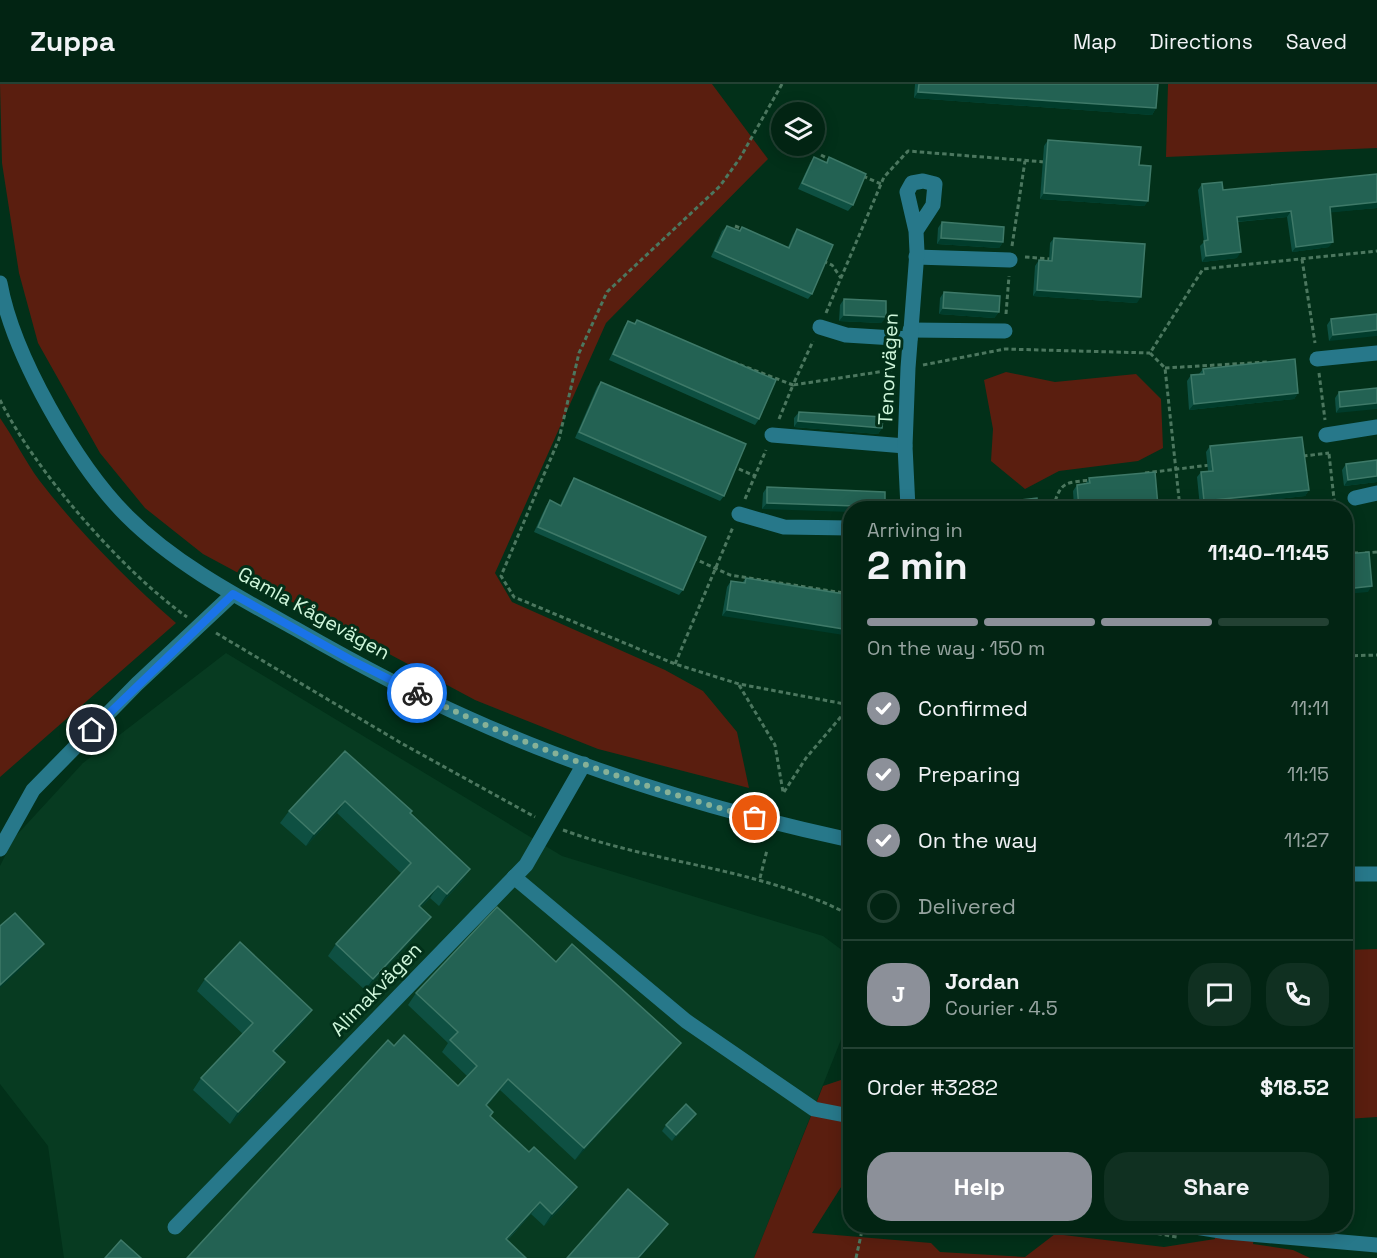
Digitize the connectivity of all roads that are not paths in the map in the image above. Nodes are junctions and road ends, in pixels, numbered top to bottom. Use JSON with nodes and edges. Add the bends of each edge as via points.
{"nodes":[{"id":1,"x":916,"y":231,"type":"dead end"},
{"id":2,"x":916,"y":257,"type":"junction"},
{"id":3,"x":1016,"y":258,"type":"road end"},
{"id":4,"x":1,"y":290,"type":"edge"},
{"id":5,"x":820,"y":327,"type":"dead end"},
{"id":6,"x":1005,"y":331,"type":"dead end"},
{"id":7,"x":910,"y":335,"type":"junction"},
{"id":8,"x":1377,"y":353,"type":"edge"},
{"id":9,"x":1317,"y":359,"type":"road end"},
{"id":10,"x":1377,"y":427,"type":"edge"},
{"id":11,"x":772,"y":435,"type":"road end"},
{"id":12,"x":1326,"y":435,"type":"road end"},
{"id":13,"x":905,"y":446,"type":"junction"},
{"id":14,"x":1377,"y":493,"type":"edge"},
{"id":15,"x":1355,"y":498,"type":"dead end"},
{"id":16,"x":908,"y":501,"type":"edge"},
{"id":17,"x":739,"y":514,"type":"road end"},
{"id":18,"x":843,"y":528,"type":"edge"},
{"id":19,"x":233,"y":594,"type":"junction"},
{"id":20,"x":584,"y":764,"type":"junction"},
{"id":21,"x":843,"y":838,"type":"edge"},
{"id":22,"x":0,"y":849,"type":"edge"},
{"id":23,"x":1353,"y":874,"type":"edge"},
{"id":24,"x":1377,"y":874,"type":"edge"},
{"id":25,"x":514,"y":877,"type":"junction"},
{"id":26,"x":843,"y":1115,"type":"edge"},
{"id":27,"x":175,"y":1227,"type":"dead end"},
{"id":28,"x":1239,"y":1233,"type":"edge"},
{"id":29,"x":1377,"y":1245,"type":"edge"}],
"edges":[{"from":1,"to":2,"type":"street","name":"Tenorvägen"},
{"from":2,"to":3,"type":"street"},
{"from":2,"to":7,"type":"street","name":"Tenorvägen"},
{"from":4,"to":19,"type":"street","name":"Gamla Kågevägen","via":[[37,383],[88,471],[164,548]]},
{"from":5,"to":7,"type":"street","via":[[846,335]]},
{"from":6,"to":7,"type":"street"},
{"from":7,"to":13,"type":"street","name":"Tenorvägen"},
{"from":8,"to":9,"type":"street"},
{"from":10,"to":12,"type":"street"},
{"from":11,"to":13,"type":"street"},
{"from":13,"to":16,"type":"street","name":"Tenorvägen"},
{"from":14,"to":15,"type":"street"},
{"from":17,"to":18,"type":"street","via":[[784,527]]},
{"from":19,"to":20,"type":"street","name":"Gamla Kågevägen","via":[[351,660],[467,718]]},
{"from":19,"to":22,"type":"street","via":[[33,790]]},
{"from":20,"to":21,"type":"street","name":"Gamla Kågevägen","via":[[714,807]]},
{"from":20,"to":25,"type":"street","name":"Alimakvägen","via":[[526,865]]},
{"from":23,"to":24,"type":"street"},
{"from":25,"to":26,"type":"street","via":[[686,1021],[814,1109]]},
{"from":25,"to":27,"type":"street","name":"Alimakvägen"},
{"from":28,"to":29,"type":"street"}]}
